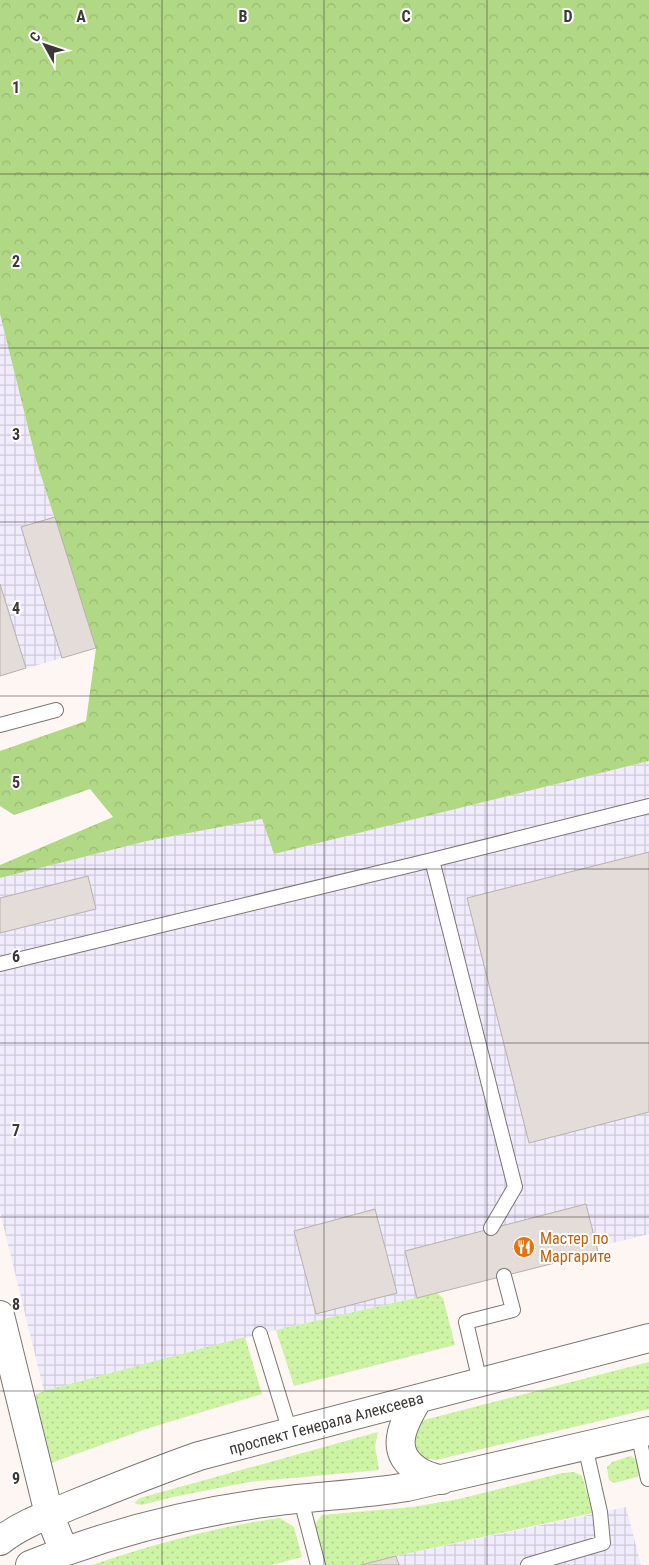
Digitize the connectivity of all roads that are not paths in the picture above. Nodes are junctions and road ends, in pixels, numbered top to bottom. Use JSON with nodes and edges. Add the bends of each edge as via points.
{"nodes":[{"id":1,"x":56,"y":710,"type":"dead end"},
{"id":2,"x":0,"y":725,"type":"edge"},
{"id":3,"x":649,"y":806,"type":"edge"},
{"id":4,"x":432,"y":860,"type":"junction"},
{"id":5,"x":0,"y":964,"type":"edge"},
{"id":6,"x":491,"y":1228,"type":"dead end"},
{"id":7,"x":504,"y":1276,"type":"dead end"},
{"id":8,"x":0,"y":1315,"type":"edge"},
{"id":9,"x":260,"y":1334,"type":"dead end"},
{"id":10,"x":649,"y":1338,"type":"edge"},
{"id":11,"x":480,"y":1382,"type":"junction"},
{"id":12,"x":418,"y":1399,"type":"junction"},
{"id":13,"x":290,"y":1432,"type":"junction"},
{"id":14,"x":644,"y":1432,"type":"edge"},
{"id":15,"x":585,"y":1446,"type":"junction"},
{"id":16,"x":648,"y":1479,"type":"edge"},
{"id":17,"x":442,"y":1480,"type":"junction"},
{"id":18,"x":301,"y":1500,"type":"junction"},
{"id":19,"x":49,"y":1514,"type":"junction"},
{"id":20,"x":4,"y":1534,"type":"edge"},
{"id":21,"x":64,"y":1551,"type":"junction"},
{"id":22,"x":30,"y":1565,"type":"edge"},
{"id":23,"x":318,"y":1565,"type":"edge"},
{"id":24,"x":528,"y":1565,"type":"edge"}],
"edges":[{"from":1,"to":2,"type":"lane"},
{"from":3,"to":4,"type":"lane"},
{"from":4,"to":5,"type":"lane"},
{"from":4,"to":6,"type":"lane","via":[[515,1187]]},
{"from":7,"to":11,"type":"lane","via":[[513,1310],[466,1322]]},
{"from":8,"to":19,"type":"street"},
{"from":9,"to":13,"type":"lane"},
{"from":10,"to":11,"type":"street","name":"проспект Генерала Алексеева"},
{"from":11,"to":12,"type":"street","name":"проспект Генерала Алексеева"},
{"from":12,"to":13,"type":"street","name":"проспект Генерала Алексеева"},
{"from":12,"to":17,"type":"street","via":[[404,1421],[401,1447],[407,1460],[420,1472]]},
{"from":13,"to":19,"type":"street","name":"проспект Генерала Алексеева","via":[[199,1456]]},
{"from":14,"to":15,"type":"street"},
{"from":14,"to":16,"type":"lane"},
{"from":15,"to":17,"type":"street"},
{"from":15,"to":24,"type":"lane","via":[[600,1512],[603,1543]]},
{"from":17,"to":18,"type":"street","via":[[369,1493]]},
{"from":18,"to":21,"type":"street","via":[[202,1514]]},
{"from":18,"to":23,"type":"lane"},
{"from":19,"to":20,"type":"street","name":"проспект Генерала Алексеева"},
{"from":19,"to":21,"type":"street"},
{"from":21,"to":22,"type":"street"}]}
